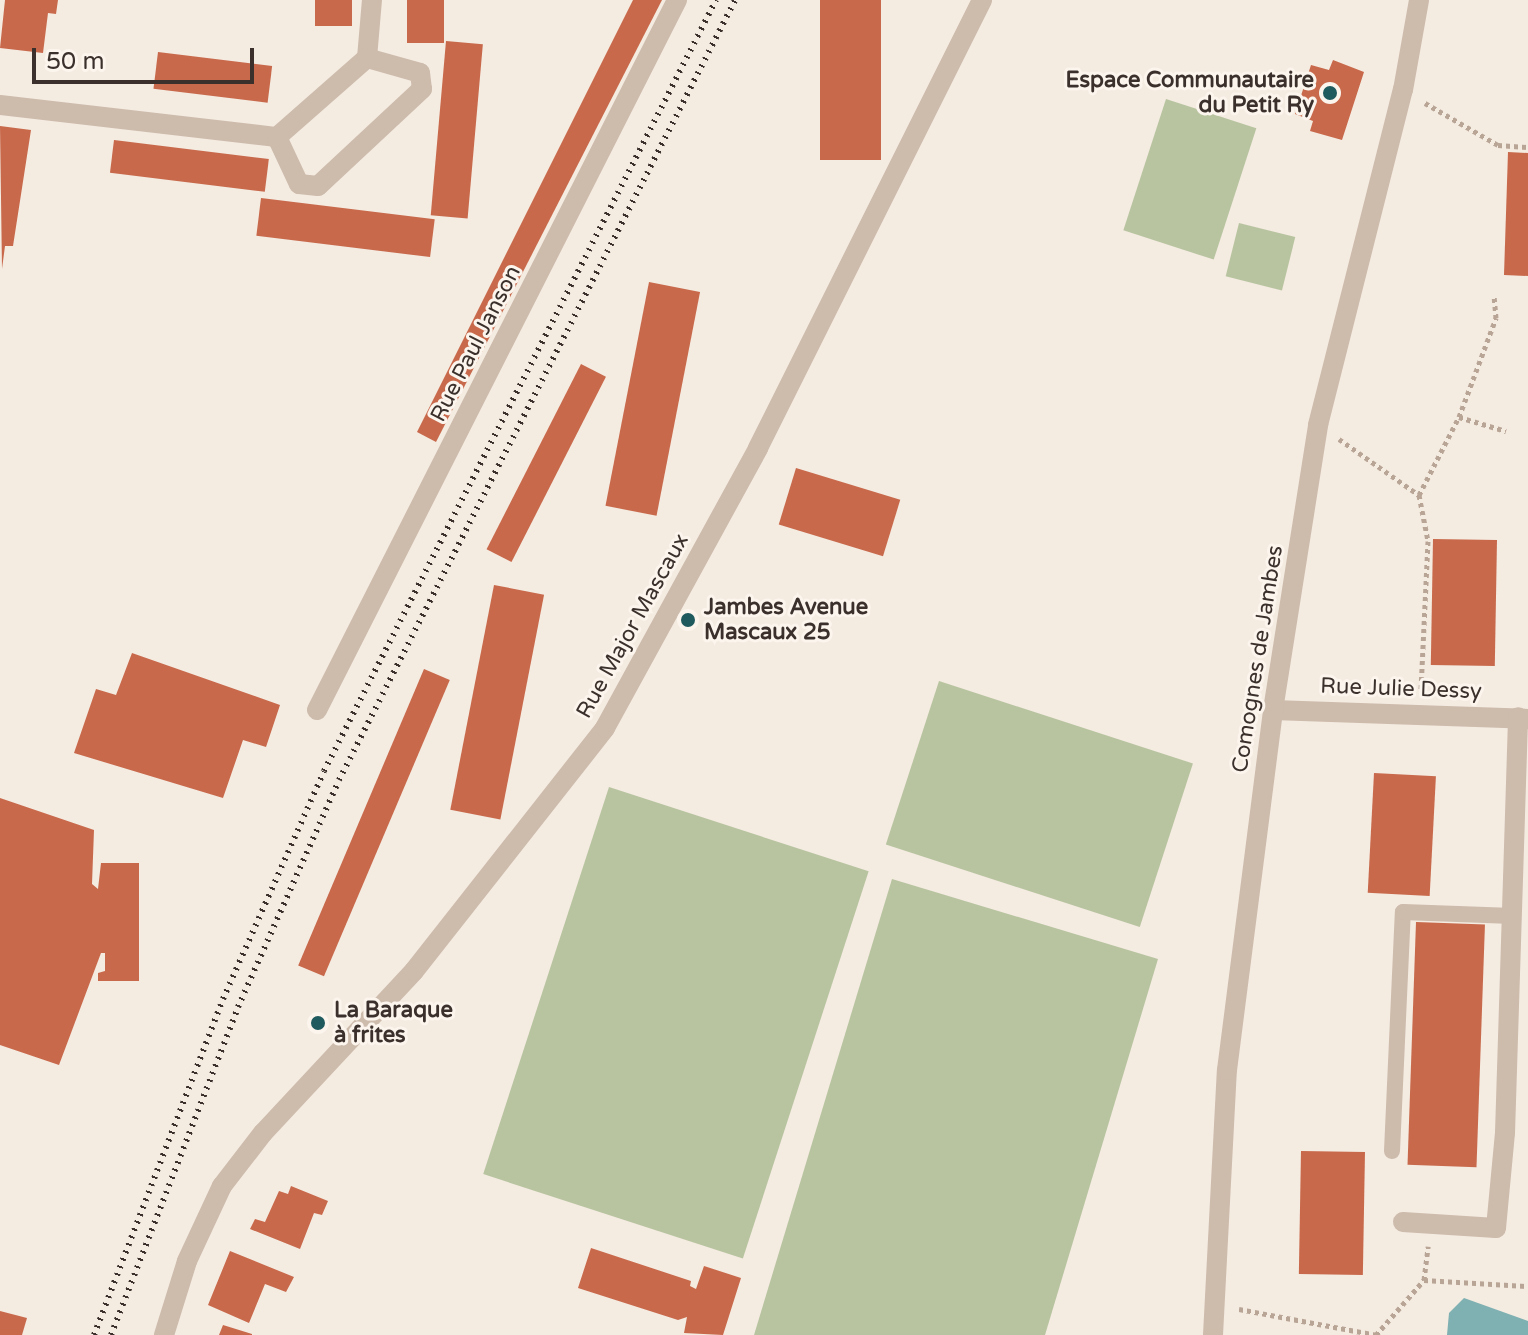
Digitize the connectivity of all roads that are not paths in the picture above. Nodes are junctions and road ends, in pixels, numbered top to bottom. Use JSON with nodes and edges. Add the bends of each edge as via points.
{"nodes":[{"id":1,"x":372,"y":0,"type":"edge"},
{"id":2,"x":677,"y":0,"type":"edge"},
{"id":3,"x":982,"y":0,"type":"edge"},
{"id":4,"x":1419,"y":0,"type":"edge"},
{"id":5,"x":367,"y":58,"type":"junction"},
{"id":6,"x":0,"y":105,"type":"edge"},
{"id":7,"x":277,"y":137,"type":"junction"},
{"id":8,"x":317,"y":710,"type":"dead end"},
{"id":9,"x":1273,"y":710,"type":"junction"},
{"id":10,"x":1523,"y":718,"type":"edge"},
{"id":11,"x":1513,"y":916,"type":"junction"},
{"id":12,"x":1392,"y":1151,"type":"dead end"},
{"id":13,"x":1403,"y":1222,"type":"dead end"},
{"id":14,"x":164,"y":1335,"type":"edge"},
{"id":15,"x":1213,"y":1335,"type":"edge"}],
"edges":[{"from":1,"to":5,"type":"street"},
{"from":2,"to":8,"type":"street","name":"Rue Paul Janson"},
{"from":3,"to":14,"type":"street","name":"Rue Major Mascaux","via":[[758,448],[605,728],[414,971],[263,1133],[222,1186],[187,1261]]},
{"from":4,"to":9,"type":"street","name":"Comognes de Jambes","via":[[1403,90],[1318,425]]},
{"from":5,"to":7,"type":"street"},
{"from":5,"to":7,"type":"street","via":[[420,73],[422,89],[318,186],[299,184]]},
{"from":6,"to":7,"type":"street"},
{"from":9,"to":10,"type":"street","name":"Rue Julie Dessy"},
{"from":9,"to":15,"type":"street","name":"Comognes de Jambes","via":[[1227,1070]]},
{"from":10,"to":11,"type":"street"},
{"from":11,"to":12,"type":"lane","via":[[1403,912]]},
{"from":11,"to":13,"type":"street","via":[[1496,1228]]}]}
